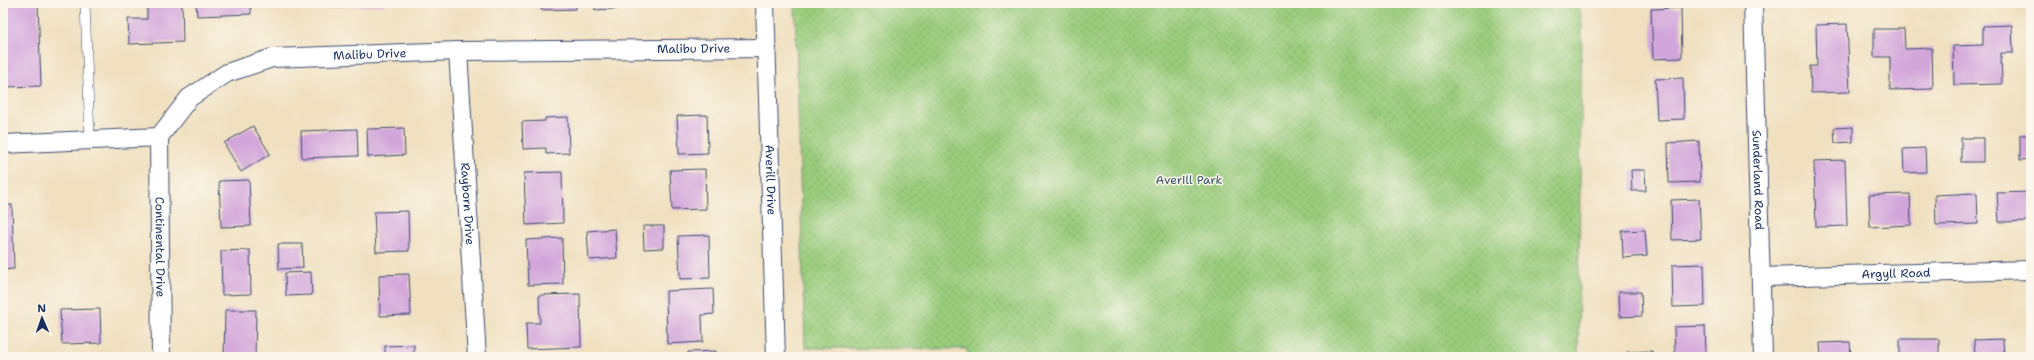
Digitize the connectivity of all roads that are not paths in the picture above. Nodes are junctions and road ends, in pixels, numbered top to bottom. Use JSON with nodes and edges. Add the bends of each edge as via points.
{"nodes":[{"id":1,"x":85,"y":3,"type":"edge"},
{"id":2,"x":765,"y":3,"type":"edge"},
{"id":3,"x":1753,"y":3,"type":"edge"},
{"id":4,"x":767,"y":48,"type":"junction"},
{"id":5,"x":458,"y":51,"type":"junction"},
{"id":6,"x":160,"y":137,"type":"junction"},
{"id":7,"x":90,"y":140,"type":"junction"},
{"id":8,"x":3,"y":144,"type":"edge"},
{"id":9,"x":2031,"y":270,"type":"edge"},
{"id":10,"x":1761,"y":277,"type":"junction"},
{"id":11,"x":160,"y":357,"type":"edge"},
{"id":12,"x":477,"y":357,"type":"edge"},
{"id":13,"x":776,"y":357,"type":"edge"},
{"id":14,"x":1763,"y":357,"type":"edge"}],
"edges":[{"from":1,"to":7,"type":"lane"},
{"from":2,"to":4,"type":"street","name":"Averill Drive"},
{"from":3,"to":10,"type":"street","name":"Sunderland Road"},
{"from":4,"to":5,"type":"street","name":"Malibu Drive"},
{"from":4,"to":13,"type":"street","name":"Averill Drive"},
{"from":5,"to":6,"type":"street","name":"Malibu Drive","via":[[272,58],[227,73],[189,98]]},
{"from":5,"to":12,"type":"street","name":"Rayborn Drive"},
{"from":6,"to":7,"type":"street"},
{"from":6,"to":11,"type":"street","name":"Continental Drive"},
{"from":7,"to":8,"type":"street"},
{"from":9,"to":10,"type":"street","name":"Argyll Road"},
{"from":10,"to":14,"type":"street","name":"Sunderland Road"}]}
